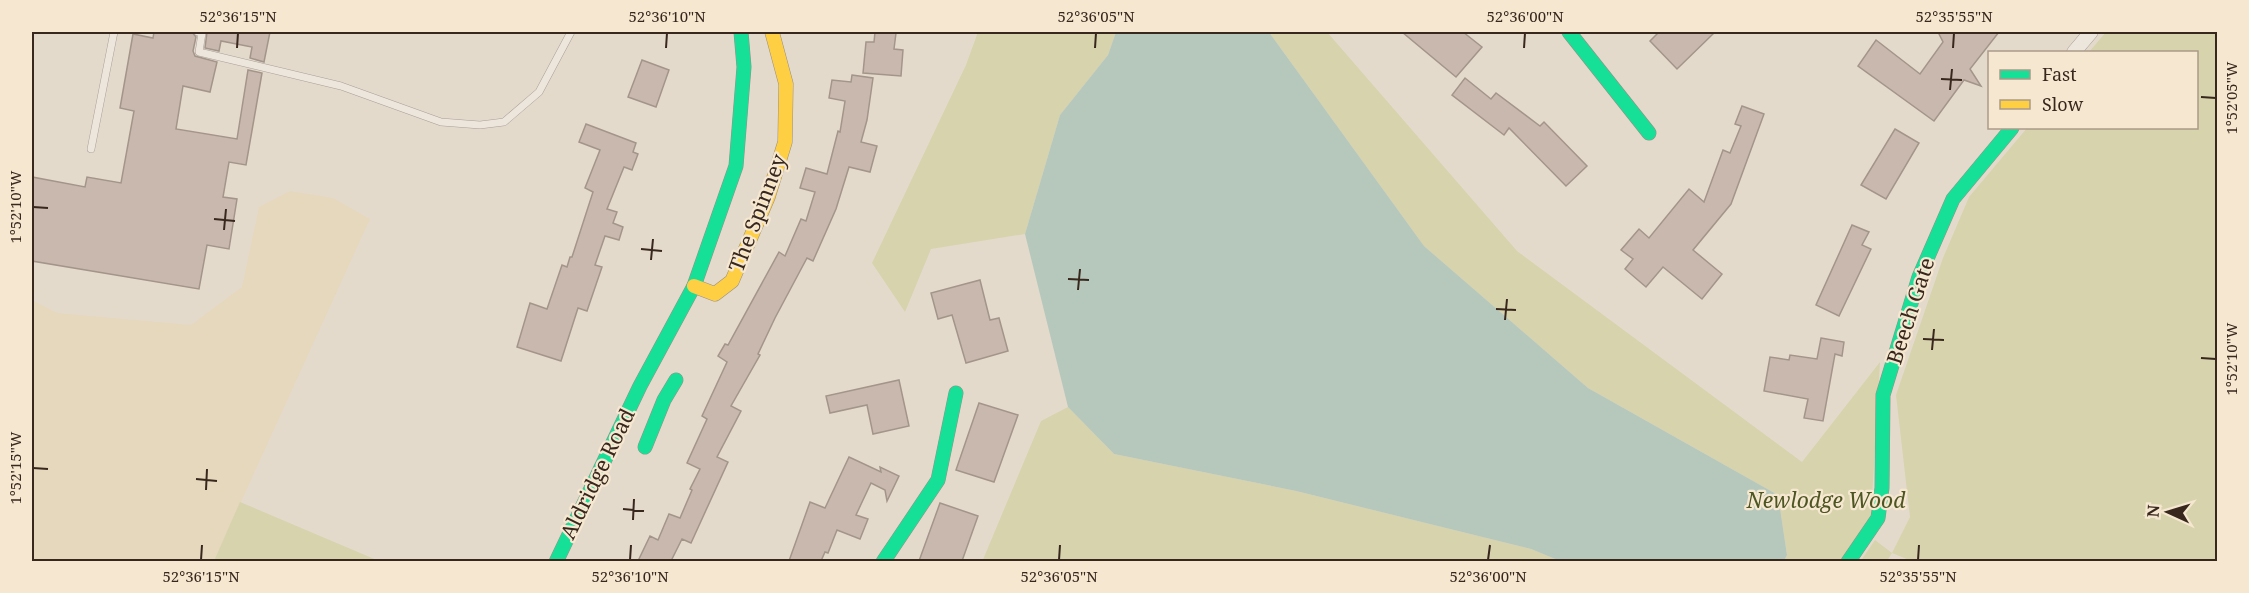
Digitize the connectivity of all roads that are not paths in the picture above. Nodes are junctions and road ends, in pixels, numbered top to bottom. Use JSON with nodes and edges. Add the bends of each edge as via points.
{"nodes":[{"id":1,"x":114,"y":32,"type":"edge"},
{"id":2,"x":198,"y":32,"type":"edge"},
{"id":3,"x":571,"y":32,"type":"edge"},
{"id":4,"x":741,"y":32,"type":"edge"},
{"id":5,"x":772,"y":32,"type":"edge"},
{"id":6,"x":2091,"y":32,"type":"edge"},
{"id":7,"x":1573,"y":33,"type":"edge"},
{"id":8,"x":2075,"y":51,"type":"edge"},
{"id":9,"x":2011,"y":129,"type":"edge"},
{"id":10,"x":1649,"y":133,"type":"dead end"},
{"id":11,"x":91,"y":149,"type":"dead end"},
{"id":12,"x":693,"y":286,"type":"junction"},
{"id":13,"x":676,"y":380,"type":"dead end"},
{"id":14,"x":640,"y":386,"type":"junction"},
{"id":15,"x":956,"y":393,"type":"dead end"},
{"id":16,"x":664,"y":400,"type":"junction"},
{"id":17,"x":645,"y":447,"type":"dead end"},
{"id":18,"x":556,"y":561,"type":"edge"},
{"id":19,"x":883,"y":561,"type":"edge"},
{"id":20,"x":1848,"y":561,"type":"edge"}],
"edges":[{"from":1,"to":11,"type":"lane"},
{"from":2,"to":3,"type":"lane","via":[[202,33],[199,52],[341,86],[441,122],[480,125],[504,122],[539,92]]},
{"from":4,"to":12,"type":"street","name":"Aldridge Road","via":[[744,67],[736,166]]},
{"from":5,"to":12,"type":"street","name":"The Spinney","via":[[786,84],[785,142],[768,197],[732,281],[715,294]]},
{"from":6,"to":8,"type":"street"},
{"from":7,"to":10,"type":"street"},
{"from":9,"to":20,"type":"street","name":"Beech Gate","via":[[1953,199],[1919,277],[1883,395],[1878,518]]},
{"from":12,"to":14,"type":"street","name":"Aldridge Road"},
{"from":13,"to":16,"type":"street","name":"Aldridge Road"},
{"from":14,"to":16,"type":"street","name":"Aldridge Road"},
{"from":14,"to":18,"type":"street","name":"Aldridge Road"},
{"from":15,"to":19,"type":"street","via":[[938,480]]},
{"from":16,"to":17,"type":"street","name":"Aldridge Road"}]}
